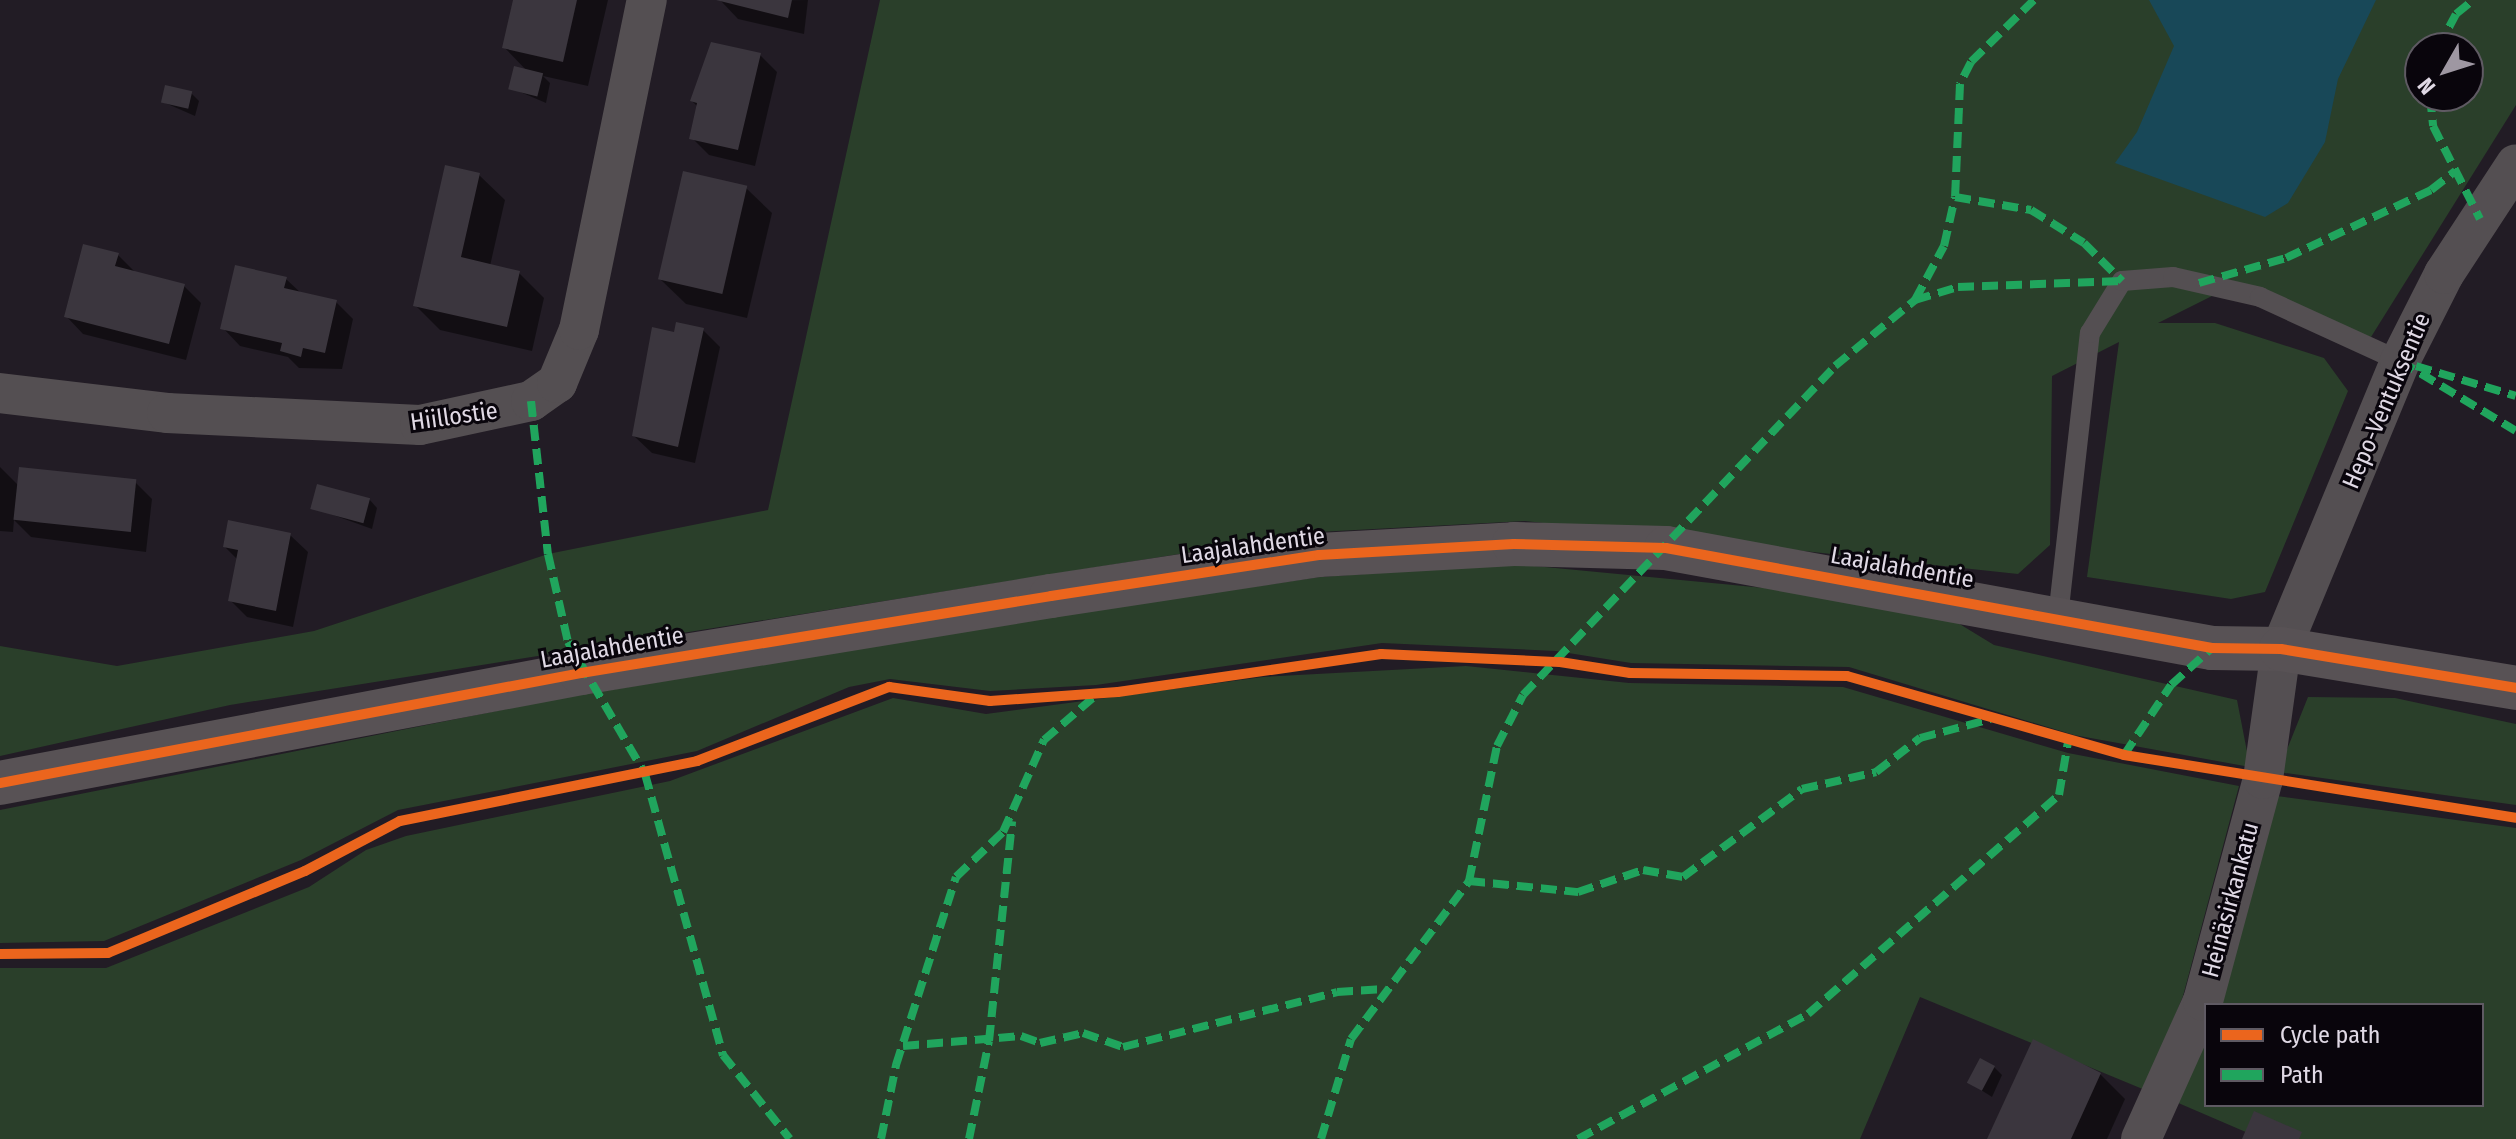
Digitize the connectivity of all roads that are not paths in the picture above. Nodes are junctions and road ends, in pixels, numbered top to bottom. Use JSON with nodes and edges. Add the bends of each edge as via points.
{"nodes":[{"id":1,"x":647,"y":0,"type":"edge"},
{"id":2,"x":2516,"y":164,"type":"edge"},
{"id":3,"x":2400,"y":361,"type":"junction"},
{"id":4,"x":0,"y":393,"type":"edge"},
{"id":5,"x":2058,"y":617,"type":"junction"},
{"id":6,"x":2281,"y":649,"type":"junction"},
{"id":7,"x":2516,"y":688,"type":"edge"},
{"id":8,"x":0,"y":783,"type":"edge"},
{"id":9,"x":2141,"y":1139,"type":"edge"}],
"edges":[{"from":1,"to":4,"type":"street","name":"Hiillostie","via":[[579,330],[557,383],[531,401],[420,425],[167,413]]},
{"from":2,"to":3,"type":"street","name":"Hepo-Ventuksentie","via":[[2444,274]]},
{"from":3,"to":5,"type":"lane","via":[[2260,297],[2173,277],[2122,281],[2090,333]]},
{"from":3,"to":6,"type":"street","name":"Hepo-Ventuksentie"},
{"from":5,"to":6,"type":"street","name":"Laajalahdentie","via":[[2212,648]]},
{"from":5,"to":8,"type":"street","name":"Laajalahdentie","via":[[1666,548],[1514,544],[1319,555],[581,673]]},
{"from":6,"to":7,"type":"street","name":"Laajalahdentie"},
{"from":6,"to":9,"type":"street","name":"Heinäsirkankatu","via":[[2263,779],[2203,1001]]}]}
